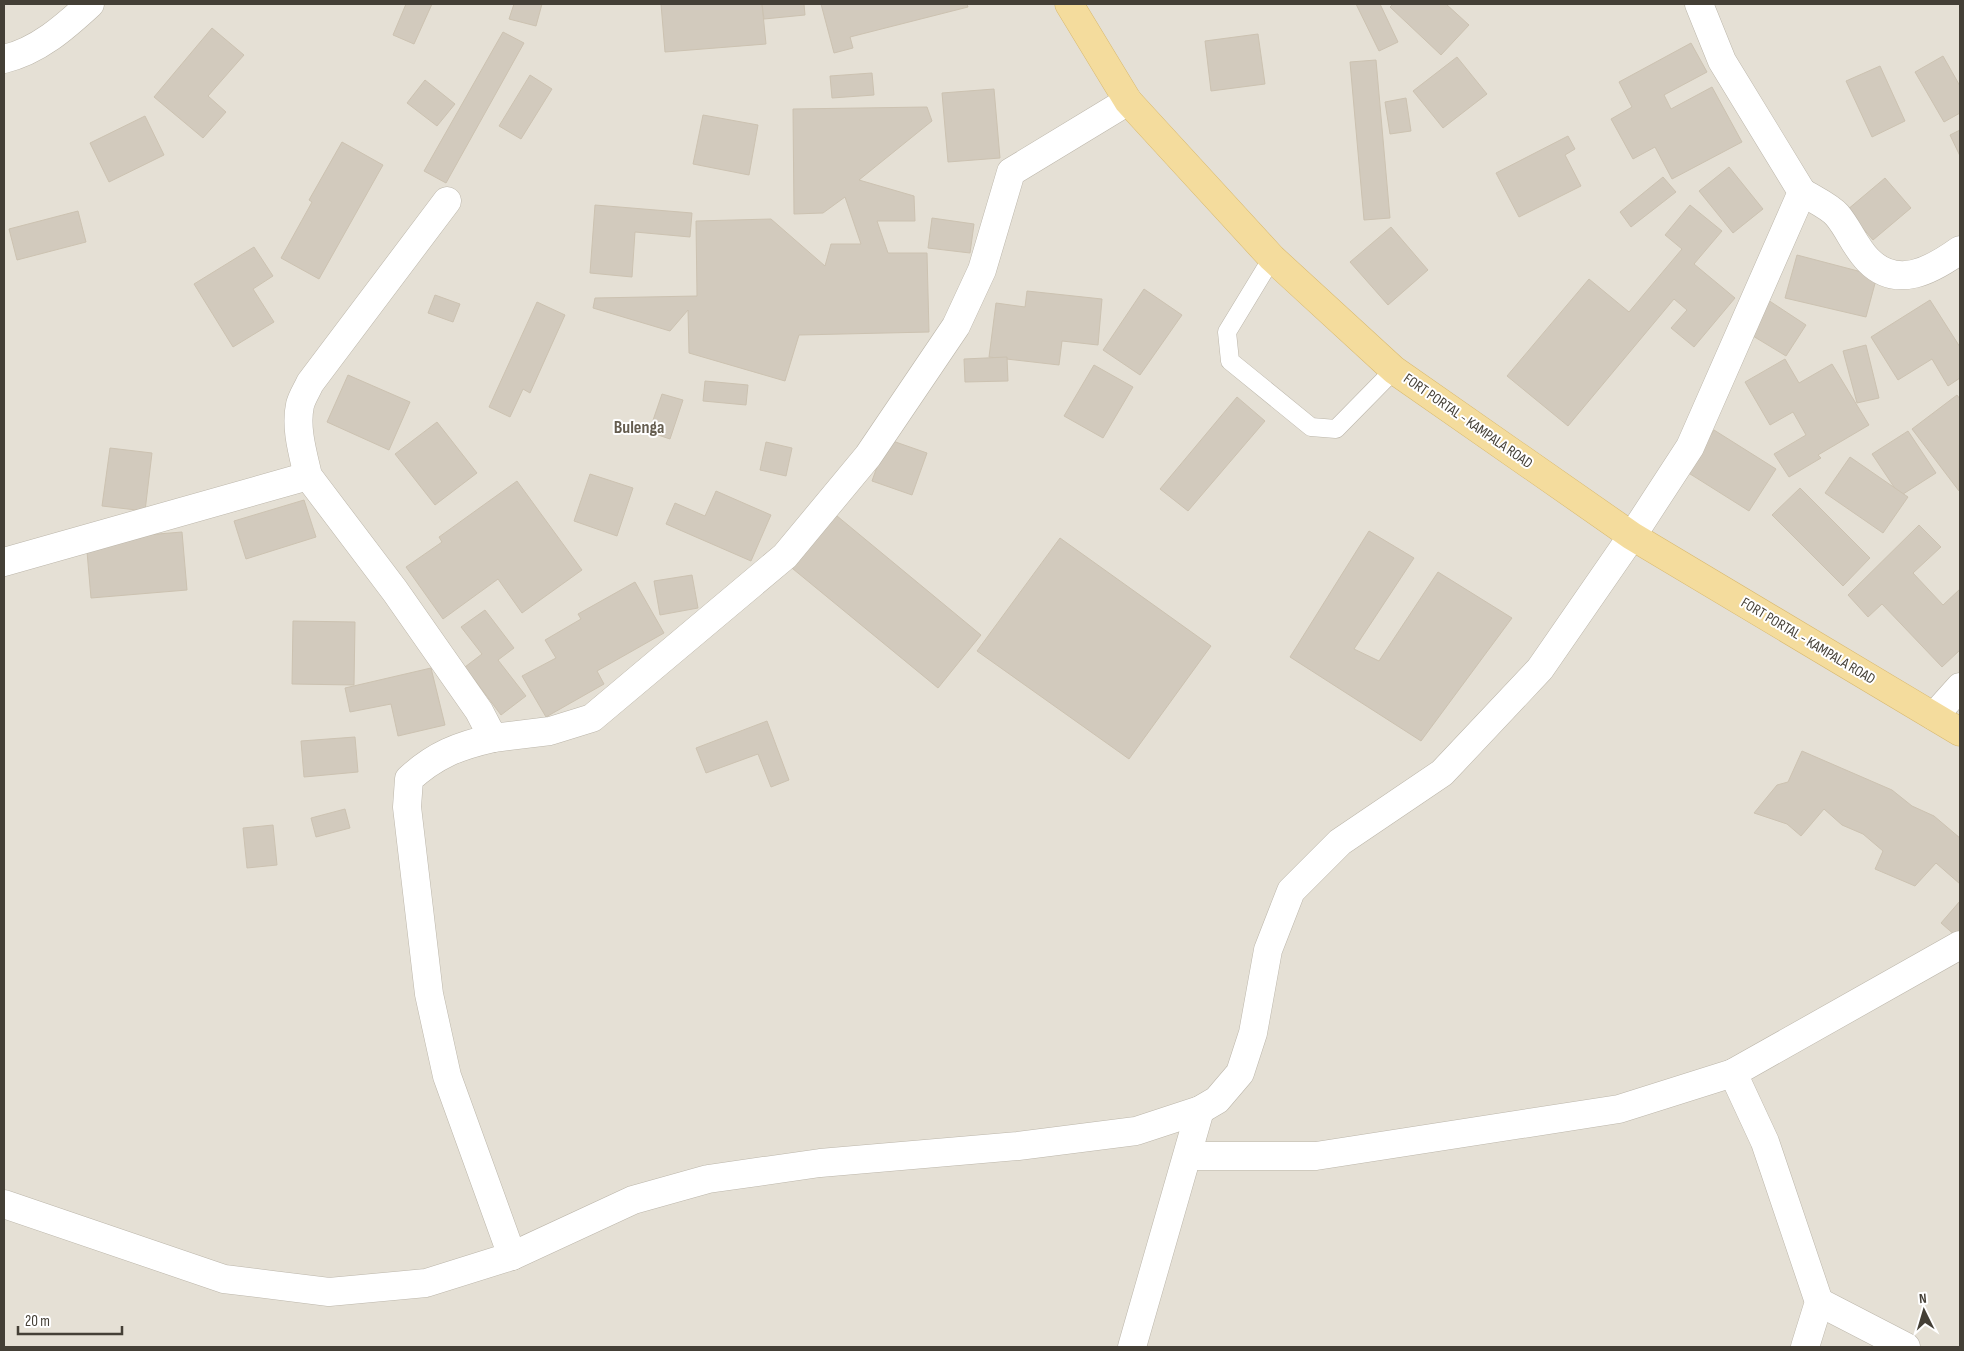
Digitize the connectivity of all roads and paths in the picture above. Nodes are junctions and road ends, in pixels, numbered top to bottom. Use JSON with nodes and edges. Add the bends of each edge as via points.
{"nodes":[{"id":1,"x":90,"y":4,"type":"edge"},
{"id":2,"x":1069,"y":4,"type":"edge"},
{"id":3,"x":1699,"y":4,"type":"edge"},
{"id":4,"x":4,"y":59,"type":"edge"},
{"id":5,"x":1128,"y":100,"type":"junction"},
{"id":6,"x":1802,"y":192,"type":"junction"},
{"id":7,"x":447,"y":201,"type":"dead end"},
{"id":8,"x":1960,"y":250,"type":"edge"},
{"id":9,"x":1272,"y":258,"type":"junction"},
{"id":10,"x":1394,"y":370,"type":"junction"},
{"id":11,"x":308,"y":476,"type":"junction"},
{"id":12,"x":1632,"y":536,"type":"junction"},
{"id":13,"x":4,"y":562,"type":"edge"},
{"id":14,"x":1960,"y":687,"type":"edge"},
{"id":15,"x":1934,"y":716,"type":"junction"},
{"id":16,"x":1960,"y":732,"type":"edge"},
{"id":17,"x":492,"y":738,"type":"junction"},
{"id":18,"x":1960,"y":946,"type":"edge"},
{"id":19,"x":1733,"y":1073,"type":"junction"},
{"id":20,"x":1200,"y":1110,"type":"junction"},
{"id":21,"x":1189,"y":1156,"type":"junction"},
{"id":22,"x":4,"y":1204,"type":"edge"},
{"id":23,"x":512,"y":1256,"type":"junction"},
{"id":24,"x":1818,"y":1302,"type":"junction"},
{"id":25,"x":1132,"y":1347,"type":"edge"},
{"id":26,"x":1806,"y":1347,"type":"edge"},
{"id":27,"x":1906,"y":1347,"type":"edge"}],
"edges":[{"from":1,"to":4,"type":"street","via":[[63,29],[20,55]]},
{"from":2,"to":5,"type":"main road","name":"FORT PORTAL - KAMPALA ROAD"},
{"from":3,"to":6,"type":"street","via":[[1722,61]]},
{"from":5,"to":9,"type":"main road","name":"FORT PORTAL - KAMPALA ROAD"},
{"from":5,"to":17,"type":"street","via":[[1011,172],[982,270],[956,326],[868,456],[785,556],[592,718],[550,731]]},
{"from":6,"to":8,"type":"street","via":[[1836,214],[1868,260],[1890,275],[1901,276],[1936,267]]},
{"from":6,"to":12,"type":"street","via":[[1690,447]]},
{"from":7,"to":11,"type":"street","via":[[310,383],[300,404],[299,428]]},
{"from":9,"to":10,"type":"main road","name":"FORT PORTAL - KAMPALA ROAD"},
{"from":9,"to":10,"type":"lane","via":[[1227,332],[1230,361],[1311,427],[1336,429]]},
{"from":10,"to":12,"type":"main road","name":"FORT PORTAL - KAMPALA ROAD"},
{"from":11,"to":13,"type":"street"},
{"from":11,"to":17,"type":"street","via":[[479,711]]},
{"from":12,"to":15,"type":"main road","name":"FORT PORTAL - KAMPALA ROAD"},
{"from":12,"to":20,"type":"street","via":[[1540,669],[1442,773],[1340,842],[1291,891],[1268,950],[1253,1033],[1240,1072],[1218,1100]]},
{"from":14,"to":15,"type":"street"},
{"from":15,"to":16,"type":"main road","name":"FORT PORTAL - KAMPALA ROAD"},
{"from":17,"to":23,"type":"street","via":[[461,746],[428,762],[409,779],[406,807],[429,994],[447,1076]]},
{"from":18,"to":19,"type":"street"},
{"from":19,"to":21,"type":"street","via":[[1619,1109],[1316,1156]]},
{"from":19,"to":24,"type":"street","via":[[1765,1142]]},
{"from":20,"to":21,"type":"street"},
{"from":20,"to":23,"type":"street","via":[[1136,1131],[1018,1146],[820,1163],[708,1180],[633,1200]]},
{"from":21,"to":25,"type":"street"},
{"from":22,"to":23,"type":"street","via":[[224,1279],[329,1292],[426,1283]]},
{"from":24,"to":26,"type":"street"},
{"from":24,"to":27,"type":"street"}]}
